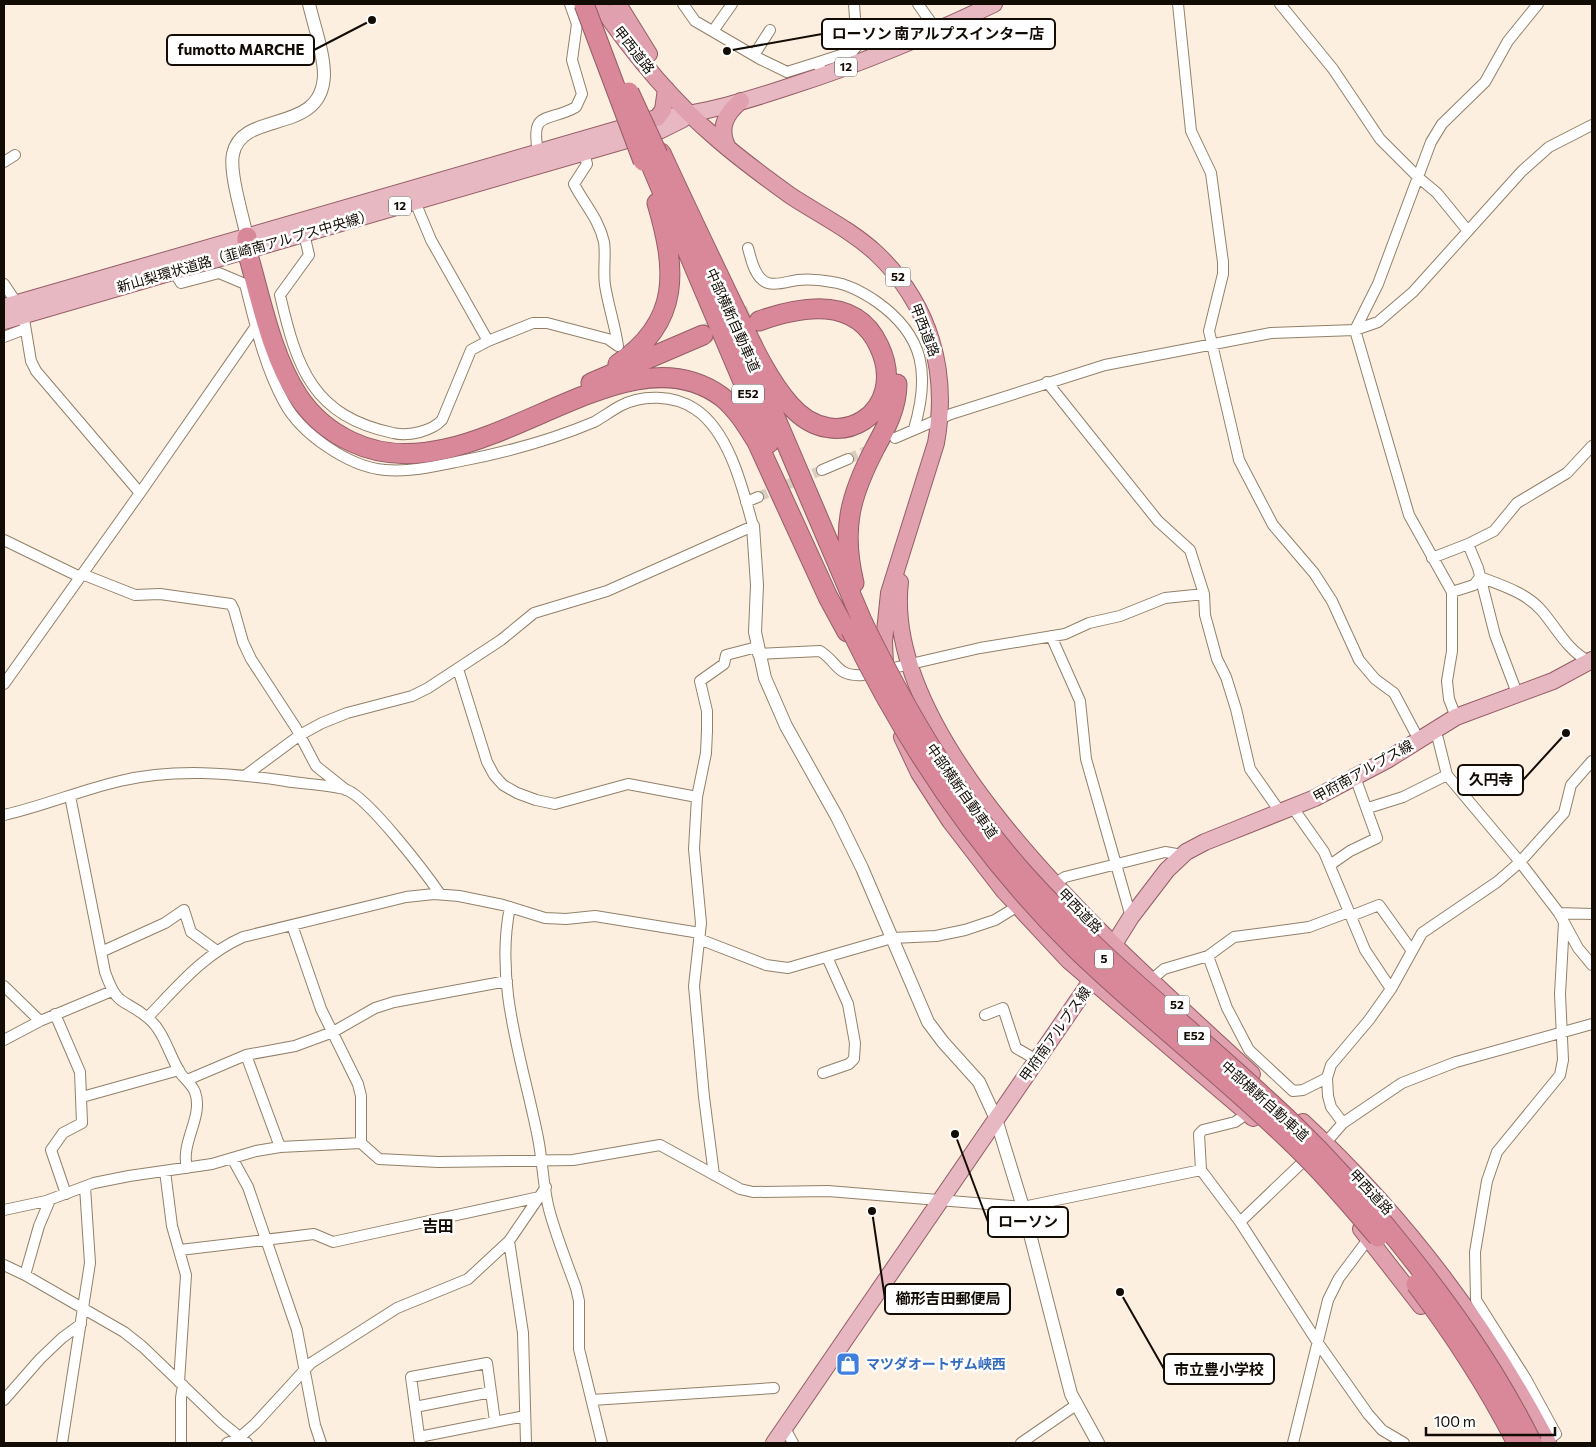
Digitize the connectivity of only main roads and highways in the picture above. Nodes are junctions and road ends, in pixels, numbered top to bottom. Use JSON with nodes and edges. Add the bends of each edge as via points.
{"nodes":[{"id":1,"x":585,"y":4,"type":"edge"},
{"id":2,"x":590,"y":4,"type":"edge"},
{"id":3,"x":600,"y":4,"type":"edge"},
{"id":4,"x":618,"y":4,"type":"edge"},
{"id":5,"x":994,"y":4,"type":"edge"},
{"id":6,"x":666,"y":89,"type":"junction"},
{"id":7,"x":742,"y":101,"type":"junction"},
{"id":8,"x":692,"y":115,"type":"junction"},
{"id":9,"x":657,"y":118,"type":"junction"},
{"id":10,"x":728,"y":148,"type":"junction"},
{"id":11,"x":652,"y":157,"type":"junction"},
{"id":12,"x":412,"y":195,"type":"junction"},
{"id":13,"x":249,"y":246,"type":"junction"},
{"id":14,"x":7,"y":303,"type":"edge"},
{"id":15,"x":4,"y":321,"type":"edge"},
{"id":16,"x":705,"y":339,"type":"tunnel mouth"},
{"id":17,"x":592,"y":387,"type":"junction"},
{"id":18,"x":911,"y":526,"type":"junction"},
{"id":19,"x":857,"y":626,"type":"junction"},
{"id":20,"x":1592,"y":661,"type":"edge"},
{"id":21,"x":1113,"y":945,"type":"junction"},
{"id":22,"x":1091,"y":980,"type":"junction"},
{"id":23,"x":1548,"y":1441,"type":"edge"},
{"id":24,"x":774,"y":1443,"type":"edge"},
{"id":25,"x":1507,"y":1443,"type":"edge"},
{"id":26,"x":1516,"y":1443,"type":"edge"}],
"edges":[{"from":1,"to":11,"type":"highway","name":"中部横断自動車道","number":"E52","bridge":true},
{"from":2,"to":11,"type":"highway","name":"中部横断自動車道","number":"E52","bridge":true,"via":[[629,91]]},
{"from":3,"to":6,"type":"highway","name":"甲西道路","number":"52"},
{"from":4,"to":8,"type":"highway","name":"甲西道路","number":"52"},
{"from":5,"to":7,"type":"main road","number":"12","via":[[936,31],[821,69]]},
{"from":6,"to":8,"type":"highway","name":"甲西道路","number":"52"},
{"from":6,"to":9,"type":"highway","via":[[665,103]]},
{"from":7,"to":8,"type":"main road","number":"12"},
{"from":7,"to":10,"type":"highway","via":[[730,111],[724,124]]},
{"from":8,"to":9,"type":"main road","name":"新山梨環状道路（韮崎南アルプス中央線）","number":"12"},
{"from":8,"to":10,"type":"highway","name":"甲西道路","number":"52"},
{"from":8,"to":12,"type":"main road","name":"新山梨環状道路（韮崎南アルプス中央線）","number":"12","via":[[662,130],[584,153]]},
{"from":9,"to":12,"type":"main road","name":"新山梨環状道路（韮崎南アルプス中央線）","number":"12","via":[[538,152]]},
{"from":10,"to":18,"type":"highway","name":"甲西道路","number":"52","via":[[792,196],[850,232],[875,253],[896,274],[923,317],[939,366],[940,418],[936,443]]},
{"from":11,"to":17,"type":"highway","via":[[668,246],[669,297],[658,325],[649,336]]},
{"from":11,"to":19,"type":"highway","name":"中部横断自動車道","number":"E52","via":[[759,379]]},
{"from":11,"to":19,"type":"highway","via":[[747,334],[784,397],[801,415],[811,422],[834,429],[856,424],[876,410],[887,387],[887,373],[878,345],[860,323],[848,315],[816,307],[758,317],[797,299],[816,297],[833,300],[850,305],[877,325],[893,354],[897,370],[894,403],[854,494],[847,528]]},
{"from":12,"to":13,"type":"main road","name":"新山梨環状道路（韮崎南アルプス中央線）","number":"12"},
{"from":12,"to":13,"type":"main road","name":"新山梨環状道路（韮崎南アルプス中央線）","number":"12","via":[[304,234]]},
{"from":13,"to":14,"type":"main road","name":"新山梨環状道路（韮崎南アルプス中央線）","number":"12","via":[[133,270]]},
{"from":13,"to":15,"type":"main road","name":"新山梨環状道路（韮崎南アルプス中央線）","number":"12","via":[[174,272]]},
{"from":13,"to":17,"type":"highway","via":[[286,355],[304,392],[322,413],[362,439],[398,447],[434,445]]},
{"from":16,"to":17,"type":"highway"},
{"from":17,"to":19,"type":"highway","via":[[666,378],[696,383],[724,398],[746,423],[757,442],[828,597]]},
{"from":18,"to":21,"type":"highway","name":"甲西道路","number":"52","via":[[902,562],[899,608],[909,664],[932,717],[996,814],[1054,884]]},
{"from":18,"to":22,"type":"highway","name":"甲西道路","number":"52","via":[[889,593],[884,641],[888,692],[896,724],[918,773],[950,821],[1018,906],[1068,961]]},
{"from":19,"to":23,"type":"highway","name":"中部横断自動車道","number":"E52","bridge":true,"via":[[956,785],[1024,873],[1081,934],[1297,1128],[1359,1194],[1459,1319],[1492,1369]]},
{"from":19,"to":26,"type":"highway","name":"中部横断自動車道","number":"E52","bridge":true,"via":[[880,689],[929,772],[1006,874],[1108,979],[1288,1138],[1366,1223],[1448,1326]]},
{"from":20,"to":21,"type":"main road","name":"甲府南アルプス線","number":"5","via":[[1553,681],[1456,716],[1355,777],[1287,811],[1205,842],[1182,855],[1167,870]]},
{"from":21,"to":22,"type":"main road","name":"甲府南アルプス線","number":"5"},
{"from":21,"to":23,"type":"highway","name":"甲西道路","number":"52","via":[[1326,1144],[1419,1246],[1478,1325]]},
{"from":22,"to":24,"type":"main road","name":"甲府南アルプス線","number":"5"},
{"from":22,"to":25,"type":"highway","name":"甲西道路","number":"52","via":[[1248,1113],[1300,1162],[1370,1238],[1474,1383]]}]}
